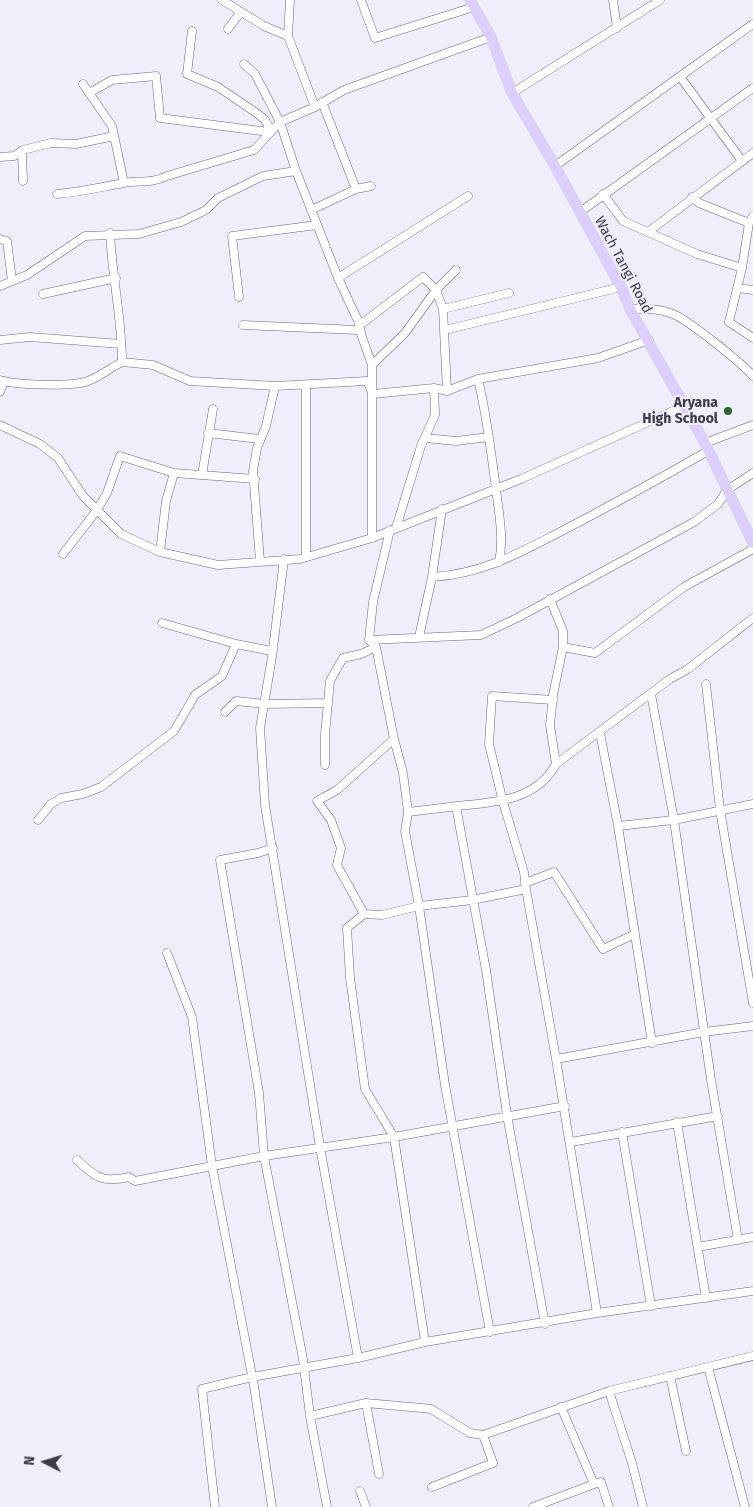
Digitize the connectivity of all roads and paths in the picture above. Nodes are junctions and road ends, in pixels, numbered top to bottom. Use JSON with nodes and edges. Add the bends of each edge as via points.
{"nodes":[{"id":1,"x":222,"y":0,"type":"edge"},
{"id":2,"x":290,"y":0,"type":"edge"},
{"id":3,"x":361,"y":0,"type":"edge"},
{"id":4,"x":613,"y":0,"type":"edge"},
{"id":5,"x":660,"y":0,"type":"edge"},
{"id":6,"x":472,"y":4,"type":"edge"},
{"id":7,"x":240,"y":13,"type":"junction"},
{"id":8,"x":753,"y":24,"type":"edge"},
{"id":9,"x":617,"y":28,"type":"junction"},
{"id":10,"x":228,"y":29,"type":"dead end"},
{"id":11,"x":192,"y":32,"type":"dead end"},
{"id":12,"x":288,"y":36,"type":"junction"},
{"id":13,"x":490,"y":37,"type":"junction"},
{"id":14,"x":244,"y":64,"type":"dead end"},
{"id":15,"x":681,"y":78,"type":"junction"},
{"id":16,"x":83,"y":84,"type":"dead end"},
{"id":17,"x":753,"y":88,"type":"edge"},
{"id":18,"x":90,"y":93,"type":"junction"},
{"id":19,"x":512,"y":93,"type":"junction"},
{"id":20,"x":319,"y":105,"type":"junction"},
{"id":21,"x":711,"y":119,"type":"junction"},
{"id":22,"x":280,"y":122,"type":"junction"},
{"id":23,"x":270,"y":132,"type":"junction"},
{"id":24,"x":114,"y":136,"type":"junction"},
{"id":25,"x":22,"y":152,"type":"junction"},
{"id":26,"x":753,"y":153,"type":"edge"},
{"id":27,"x":0,"y":156,"type":"edge"},
{"id":28,"x":742,"y":161,"type":"junction"},
{"id":29,"x":555,"y":166,"type":"junction"},
{"id":30,"x":296,"y":171,"type":"junction"},
{"id":31,"x":23,"y":182,"type":"dead end"},
{"id":32,"x":124,"y":183,"type":"junction"},
{"id":33,"x":371,"y":186,"type":"dead end"},
{"id":34,"x":356,"y":189,"type":"junction"},
{"id":35,"x":57,"y":194,"type":"dead end"},
{"id":36,"x":603,"y":194,"type":"junction"},
{"id":37,"x":468,"y":196,"type":"dead end"},
{"id":38,"x":692,"y":197,"type":"junction"},
{"id":39,"x":311,"y":210,"type":"junction"},
{"id":40,"x":580,"y":212,"type":"junction"},
{"id":41,"x":751,"y":219,"type":"edge"},
{"id":42,"x":317,"y":225,"type":"junction"},
{"id":43,"x":648,"y":232,"type":"junction"},
{"id":44,"x":110,"y":234,"type":"junction"},
{"id":45,"x":0,"y":239,"type":"edge"},
{"id":46,"x":750,"y":245,"type":"edge"},
{"id":47,"x":742,"y":268,"type":"junction"},
{"id":48,"x":456,"y":270,"type":"dead end"},
{"id":49,"x":116,"y":278,"type":"junction"},
{"id":50,"x":338,"y":278,"type":"junction"},
{"id":51,"x":12,"y":281,"type":"junction"},
{"id":52,"x":0,"y":286,"type":"edge"},
{"id":53,"x":621,"y":287,"type":"junction"},
{"id":54,"x":738,"y":288,"type":"junction"},
{"id":55,"x":436,"y":290,"type":"junction"},
{"id":56,"x":753,"y":290,"type":"edge"},
{"id":57,"x":509,"y":293,"type":"dead end"},
{"id":58,"x":43,"y":294,"type":"dead end"},
{"id":59,"x":239,"y":297,"type":"dead end"},
{"id":60,"x":630,"y":309,"type":"junction"},
{"id":61,"x":443,"y":310,"type":"junction"},
{"id":62,"x":242,"y":325,"type":"dead end"},
{"id":63,"x":360,"y":325,"type":"junction"},
{"id":64,"x":445,"y":330,"type":"junction"},
{"id":65,"x":753,"y":338,"type":"edge"},
{"id":66,"x":0,"y":340,"type":"edge"},
{"id":67,"x":649,"y":340,"type":"junction"},
{"id":68,"x":121,"y":344,"type":"junction"},
{"id":69,"x":122,"y":362,"type":"junction"},
{"id":70,"x":372,"y":365,"type":"junction"},
{"id":71,"x":753,"y":374,"type":"edge"},
{"id":72,"x":478,"y":379,"type":"junction"},
{"id":73,"x":2,"y":380,"type":"edge"},
{"id":74,"x":306,"y":385,"type":"junction"},
{"id":75,"x":275,"y":386,"type":"junction"},
{"id":76,"x":434,"y":388,"type":"junction"},
{"id":77,"x":447,"y":391,"type":"junction"},
{"id":78,"x":0,"y":392,"type":"edge"},
{"id":79,"x":373,"y":394,"type":"junction"},
{"id":80,"x":684,"y":406,"type":"junction"},
{"id":81,"x":213,"y":409,"type":"dead end"},
{"id":82,"x":0,"y":425,"type":"edge"},
{"id":83,"x":753,"y":425,"type":"edge"},
{"id":84,"x":208,"y":433,"type":"junction"},
{"id":85,"x":489,"y":437,"type":"junction"},
{"id":86,"x":425,"y":438,"type":"junction"},
{"id":87,"x":259,"y":439,"type":"junction"},
{"id":88,"x":707,"y":447,"type":"junction"},
{"id":89,"x":174,"y":473,"type":"junction"},
{"id":90,"x":753,"y":473,"type":"edge"},
{"id":91,"x":202,"y":475,"type":"junction"},
{"id":92,"x":255,"y":479,"type":"junction"},
{"id":93,"x":496,"y":489,"type":"junction"},
{"id":94,"x":727,"y":490,"type":"junction"},
{"id":95,"x":442,"y":509,"type":"junction"},
{"id":96,"x":97,"y":510,"type":"junction"},
{"id":97,"x":393,"y":529,"type":"junction"},
{"id":98,"x":372,"y":538,"type":"junction"},
{"id":99,"x":753,"y":543,"type":"edge"},
{"id":100,"x":753,"y":549,"type":"edge"},
{"id":101,"x":160,"y":552,"type":"junction"},
{"id":102,"x":63,"y":554,"type":"dead end"},
{"id":103,"x":306,"y":557,"type":"junction"},
{"id":104,"x":284,"y":559,"type":"junction"},
{"id":105,"x":260,"y":562,"type":"junction"},
{"id":106,"x":500,"y":562,"type":"junction"},
{"id":107,"x":432,"y":577,"type":"junction"},
{"id":108,"x":550,"y":599,"type":"junction"},
{"id":109,"x":753,"y":618,"type":"edge"},
{"id":110,"x":162,"y":623,"type":"dead end"},
{"id":111,"x":419,"y":637,"type":"junction"},
{"id":112,"x":370,"y":640,"type":"junction"},
{"id":113,"x":236,"y":644,"type":"junction"},
{"id":114,"x":376,"y":647,"type":"junction"},
{"id":115,"x":563,"y":647,"type":"junction"},
{"id":116,"x":272,"y":651,"type":"junction"},
{"id":117,"x":706,"y":684,"type":"dead end"},
{"id":118,"x":651,"y":694,"type":"junction"},
{"id":119,"x":553,"y":700,"type":"junction"},
{"id":120,"x":328,"y":703,"type":"junction"},
{"id":121,"x":265,"y":704,"type":"junction"},
{"id":122,"x":225,"y":712,"type":"dead end"},
{"id":123,"x":600,"y":733,"type":"junction"},
{"id":124,"x":394,"y":739,"type":"junction"},
{"id":125,"x":556,"y":764,"type":"junction"},
{"id":126,"x":326,"y":765,"type":"dead end"},
{"id":127,"x":503,"y":802,"type":"junction"},
{"id":128,"x":753,"y":804,"type":"edge"},
{"id":129,"x":456,"y":806,"type":"junction"},
{"id":130,"x":720,"y":810,"type":"junction"},
{"id":131,"x":408,"y":812,"type":"junction"},
{"id":132,"x":38,"y":820,"type":"dead end"},
{"id":133,"x":674,"y":820,"type":"junction"},
{"id":134,"x":618,"y":826,"type":"junction"},
{"id":135,"x":273,"y":848,"type":"junction"},
{"id":136,"x":525,"y":886,"type":"junction"},
{"id":137,"x":472,"y":900,"type":"junction"},
{"id":138,"x":419,"y":906,"type":"junction"},
{"id":139,"x":364,"y":914,"type":"junction"},
{"id":140,"x":635,"y":934,"type":"junction"},
{"id":141,"x":167,"y":953,"type":"dead end"},
{"id":142,"x":753,"y":1003,"type":"edge"},
{"id":143,"x":753,"y":1026,"type":"edge"},
{"id":144,"x":704,"y":1032,"type":"junction"},
{"id":145,"x":652,"y":1043,"type":"junction"},
{"id":146,"x":556,"y":1059,"type":"junction"},
{"id":147,"x":565,"y":1106,"type":"junction"},
{"id":148,"x":507,"y":1115,"type":"junction"},
{"id":149,"x":718,"y":1116,"type":"junction"},
{"id":150,"x":677,"y":1122,"type":"junction"},
{"id":151,"x":452,"y":1125,"type":"junction"},
{"id":152,"x":622,"y":1132,"type":"junction"},
{"id":153,"x":394,"y":1137,"type":"junction"},
{"id":154,"x":571,"y":1142,"type":"junction"},
{"id":155,"x":320,"y":1147,"type":"junction"},
{"id":156,"x":264,"y":1156,"type":"junction"},
{"id":157,"x":77,"y":1160,"type":"dead end"},
{"id":158,"x":212,"y":1166,"type":"junction"},
{"id":159,"x":753,"y":1237,"type":"edge"},
{"id":160,"x":738,"y":1240,"type":"junction"},
{"id":161,"x":698,"y":1247,"type":"junction"},
{"id":162,"x":753,"y":1292,"type":"edge"},
{"id":163,"x":706,"y":1298,"type":"junction"},
{"id":164,"x":651,"y":1306,"type":"junction"},
{"id":165,"x":597,"y":1314,"type":"junction"},
{"id":166,"x":545,"y":1324,"type":"junction"},
{"id":167,"x":490,"y":1332,"type":"junction"},
{"id":168,"x":425,"y":1342,"type":"junction"},
{"id":169,"x":753,"y":1356,"type":"edge"},
{"id":170,"x":358,"y":1358,"type":"junction"},
{"id":171,"x":304,"y":1367,"type":"junction"},
{"id":172,"x":708,"y":1367,"type":"junction"},
{"id":173,"x":670,"y":1376,"type":"junction"},
{"id":174,"x":252,"y":1377,"type":"junction"},
{"id":175,"x":609,"y":1391,"type":"junction"},
{"id":176,"x":366,"y":1404,"type":"junction"},
{"id":177,"x":561,"y":1407,"type":"junction"},
{"id":178,"x":310,"y":1416,"type":"junction"},
{"id":179,"x":483,"y":1435,"type":"junction"},
{"id":180,"x":686,"y":1451,"type":"dead end"},
{"id":181,"x":378,"y":1474,"type":"dead end"},
{"id":182,"x":594,"y":1484,"type":"junction"},
{"id":183,"x":432,"y":1487,"type":"dead end"},
{"id":184,"x":360,"y":1491,"type":"dead end"},
{"id":185,"x":215,"y":1507,"type":"edge"},
{"id":186,"x":272,"y":1507,"type":"edge"},
{"id":187,"x":327,"y":1507,"type":"edge"},
{"id":188,"x":366,"y":1507,"type":"edge"},
{"id":189,"x":533,"y":1507,"type":"edge"},
{"id":190,"x":609,"y":1507,"type":"edge"},
{"id":191,"x":643,"y":1507,"type":"edge"},
{"id":192,"x":744,"y":1507,"type":"edge"}],
"edges":[{"from":1,"to":7,"type":"street"},
{"from":2,"to":12,"type":"street"},
{"from":3,"to":6,"type":"street","via":[[375,38]]},
{"from":4,"to":9,"type":"street"},
{"from":5,"to":9,"type":"street"},
{"from":6,"to":13,"type":"main road","name":"Wach Tangi Road"},
{"from":7,"to":10,"type":"street"},
{"from":7,"to":12,"type":"street"},
{"from":8,"to":15,"type":"street"},
{"from":9,"to":19,"type":"street"},
{"from":11,"to":23,"type":"street","via":[[188,74],[218,87],[258,114]]},
{"from":12,"to":20,"type":"street"},
{"from":13,"to":19,"type":"main road","name":"Wach Tangi Road"},
{"from":13,"to":20,"type":"street","via":[[344,90]]},
{"from":14,"to":22,"type":"street","via":[[255,74]]},
{"from":15,"to":21,"type":"street"},
{"from":15,"to":29,"type":"street"},
{"from":16,"to":18,"type":"street"},
{"from":17,"to":21,"type":"street"},
{"from":18,"to":23,"type":"street","via":[[112,80],[156,76],[160,118]]},
{"from":18,"to":24,"type":"street","via":[[112,126]]},
{"from":19,"to":29,"type":"main road","name":"Wach Tangi Road"},
{"from":20,"to":22,"type":"street"},
{"from":20,"to":34,"type":"street"},
{"from":21,"to":28,"type":"street"},
{"from":21,"to":36,"type":"street"},
{"from":22,"to":23,"type":"street"},
{"from":22,"to":30,"type":"street"},
{"from":23,"to":32,"type":"street","via":[[254,150],[154,182]]},
{"from":24,"to":25,"type":"street","via":[[76,144],[51,143]]},
{"from":24,"to":32,"type":"street"},
{"from":25,"to":27,"type":"street","via":[[14,156]]},
{"from":25,"to":31,"type":"street"},
{"from":26,"to":28,"type":"street"},
{"from":28,"to":38,"type":"street"},
{"from":29,"to":40,"type":"main road","name":"Wach Tangi Road"},
{"from":30,"to":39,"type":"street"},
{"from":30,"to":44,"type":"street","via":[[263,176],[218,198],[206,210],[181,222],[139,234]]},
{"from":32,"to":35,"type":"street"},
{"from":33,"to":34,"type":"street"},
{"from":34,"to":39,"type":"street"},
{"from":36,"to":40,"type":"street"},
{"from":36,"to":43,"type":"street","via":[[622,221]]},
{"from":37,"to":50,"type":"street"},
{"from":38,"to":41,"type":"street","via":[[699,203]]},
{"from":38,"to":43,"type":"street"},
{"from":39,"to":42,"type":"street"},
{"from":40,"to":53,"type":"main road","name":"Wach Tangi Road"},
{"from":41,"to":46,"type":"street"},
{"from":42,"to":50,"type":"street"},
{"from":42,"to":59,"type":"street","via":[[232,236]]},
{"from":43,"to":47,"type":"street","via":[[697,254]]},
{"from":44,"to":49,"type":"street"},
{"from":44,"to":51,"type":"street","via":[[85,236],[27,275]]},
{"from":45,"to":51,"type":"street","via":[[7,241]]},
{"from":46,"to":47,"type":"street"},
{"from":47,"to":54,"type":"street"},
{"from":48,"to":55,"type":"street"},
{"from":49,"to":58,"type":"street"},
{"from":49,"to":68,"type":"street"},
{"from":50,"to":63,"type":"street"},
{"from":51,"to":52,"type":"street"},
{"from":53,"to":60,"type":"main road","name":"Wach Tangi Road"},
{"from":53,"to":64,"type":"street"},
{"from":54,"to":56,"type":"street"},
{"from":54,"to":65,"type":"street","via":[[729,322]]},
{"from":55,"to":61,"type":"street"},
{"from":55,"to":63,"type":"street","via":[[423,277]]},
{"from":55,"to":70,"type":"street","via":[[405,333]]},
{"from":57,"to":61,"type":"street"},
{"from":60,"to":67,"type":"main road","name":"Wach Tangi Road"},
{"from":60,"to":71,"type":"street","via":[[652,309],[673,314]]},
{"from":61,"to":64,"type":"street"},
{"from":62,"to":63,"type":"street","via":[[352,330],[357,330]]},
{"from":63,"to":70,"type":"street"},
{"from":64,"to":77,"type":"street"},
{"from":66,"to":68,"type":"street","via":[[30,336]]},
{"from":67,"to":72,"type":"street","via":[[598,358]]},
{"from":67,"to":80,"type":"main road","name":"Wach Tangi Road"},
{"from":68,"to":69,"type":"street"},
{"from":69,"to":73,"type":"street","via":[[86,382],[62,384]]},
{"from":69,"to":75,"type":"street","via":[[153,365],[190,381]]},
{"from":70,"to":79,"type":"street"},
{"from":72,"to":77,"type":"street"},
{"from":72,"to":85,"type":"street"},
{"from":73,"to":78,"type":"street"},
{"from":74,"to":75,"type":"street"},
{"from":74,"to":79,"type":"street","via":[[367,381]]},
{"from":74,"to":103,"type":"street"},
{"from":75,"to":87,"type":"street","via":[[266,426]]},
{"from":76,"to":77,"type":"street"},
{"from":76,"to":79,"type":"street"},
{"from":76,"to":86,"type":"street","via":[[435,415]]},
{"from":79,"to":98,"type":"street"},
{"from":80,"to":88,"type":"main road","name":"Wach Tangi Road"},
{"from":80,"to":93,"type":"street"},
{"from":81,"to":84,"type":"street"},
{"from":82,"to":96,"type":"street","via":[[40,444],[58,458],[83,496]]},
{"from":83,"to":88,"type":"street"},
{"from":84,"to":87,"type":"street"},
{"from":84,"to":91,"type":"street"},
{"from":85,"to":86,"type":"street","via":[[456,442]]},
{"from":85,"to":93,"type":"street"},
{"from":86,"to":97,"type":"street"},
{"from":87,"to":92,"type":"street","via":[[253,471]]},
{"from":88,"to":94,"type":"main road","name":"Wach Tangi Road"},
{"from":88,"to":106,"type":"street","via":[[602,511]]},
{"from":89,"to":91,"type":"street"},
{"from":89,"to":96,"type":"street","via":[[120,456],[107,493]]},
{"from":89,"to":101,"type":"street","via":[[166,502]]},
{"from":90,"to":94,"type":"street"},
{"from":91,"to":92,"type":"street"},
{"from":92,"to":105,"type":"street"},
{"from":93,"to":95,"type":"street"},
{"from":93,"to":106,"type":"street","via":[[502,548]]},
{"from":94,"to":99,"type":"main road","name":"Wach Tangi Road"},
{"from":94,"to":108,"type":"street","via":[[718,504],[694,522]]},
{"from":95,"to":97,"type":"street"},
{"from":95,"to":107,"type":"street"},
{"from":96,"to":101,"type":"street","via":[[121,534]]},
{"from":96,"to":102,"type":"street"},
{"from":97,"to":98,"type":"street"},
{"from":97,"to":112,"type":"street","via":[[372,602]]},
{"from":98,"to":103,"type":"street"},
{"from":100,"to":115,"type":"street","via":[[684,587],[595,653]]},
{"from":101,"to":105,"type":"street","via":[[218,565]]},
{"from":103,"to":104,"type":"street"},
{"from":104,"to":105,"type":"street"},
{"from":104,"to":116,"type":"street"},
{"from":106,"to":107,"type":"street","via":[[458,576]]},
{"from":107,"to":111,"type":"street"},
{"from":108,"to":111,"type":"street","via":[[481,636]]},
{"from":108,"to":115,"type":"street","via":[[562,631]]},
{"from":109,"to":118,"type":"street"},
{"from":110,"to":113,"type":"street"},
{"from":111,"to":112,"type":"street"},
{"from":112,"to":114,"type":"street"},
{"from":113,"to":116,"type":"street"},
{"from":113,"to":132,"type":"street","via":[[222,676],[194,695],[174,731],[101,786],[51,804]]},
{"from":114,"to":120,"type":"street","via":[[343,658],[330,681]]},
{"from":114,"to":124,"type":"street"},
{"from":115,"to":119,"type":"street"},
{"from":116,"to":121,"type":"street"},
{"from":117,"to":130,"type":"street"},
{"from":118,"to":123,"type":"street"},
{"from":118,"to":133,"type":"street"},
{"from":119,"to":125,"type":"street","via":[[550,731]]},
{"from":119,"to":127,"type":"street","via":[[492,696],[490,744]]},
{"from":120,"to":121,"type":"street"},
{"from":120,"to":126,"type":"street"},
{"from":121,"to":122,"type":"street","via":[[236,701]]},
{"from":121,"to":135,"type":"street","via":[[260,728],[262,768]]},
{"from":123,"to":125,"type":"street"},
{"from":123,"to":134,"type":"street"},
{"from":124,"to":131,"type":"street","via":[[404,774]]},
{"from":124,"to":139,"type":"street","via":[[337,790],[317,802],[331,820],[341,848],[337,865]]},
{"from":125,"to":127,"type":"street","via":[[551,774],[533,790]]},
{"from":127,"to":129,"type":"street"},
{"from":127,"to":136,"type":"street","via":[[524,872]]},
{"from":128,"to":130,"type":"street"},
{"from":129,"to":131,"type":"street"},
{"from":129,"to":137,"type":"street"},
{"from":130,"to":133,"type":"street"},
{"from":130,"to":142,"type":"street"},
{"from":131,"to":138,"type":"street","via":[[405,831]]},
{"from":133,"to":134,"type":"street"},
{"from":133,"to":144,"type":"street"},
{"from":134,"to":140,"type":"street"},
{"from":135,"to":155,"type":"street"},
{"from":135,"to":156,"type":"street","via":[[220,860],[259,1093]]},
{"from":136,"to":137,"type":"street"},
{"from":136,"to":140,"type":"street","via":[[554,872],[603,949]]},
{"from":136,"to":146,"type":"street"},
{"from":137,"to":138,"type":"street"},
{"from":137,"to":148,"type":"street","via":[[486,970]]},
{"from":138,"to":139,"type":"street","via":[[382,915]]},
{"from":138,"to":151,"type":"street"},
{"from":139,"to":153,"type":"street","via":[[347,928],[364,1089]]},
{"from":140,"to":145,"type":"street"},
{"from":141,"to":158,"type":"street","via":[[192,1017]]},
{"from":143,"to":144,"type":"street"},
{"from":144,"to":145,"type":"street"},
{"from":144,"to":149,"type":"street"},
{"from":145,"to":146,"type":"street"},
{"from":146,"to":147,"type":"street"},
{"from":147,"to":148,"type":"street"},
{"from":147,"to":154,"type":"street"},
{"from":148,"to":151,"type":"street"},
{"from":148,"to":166,"type":"street"},
{"from":149,"to":150,"type":"street"},
{"from":149,"to":160,"type":"street"},
{"from":150,"to":152,"type":"street"},
{"from":150,"to":161,"type":"street"},
{"from":151,"to":153,"type":"street"},
{"from":151,"to":167,"type":"street"},
{"from":152,"to":154,"type":"street"},
{"from":152,"to":164,"type":"street"},
{"from":153,"to":155,"type":"street"},
{"from":153,"to":168,"type":"street"},
{"from":154,"to":165,"type":"street"},
{"from":155,"to":156,"type":"street"},
{"from":155,"to":170,"type":"street"},
{"from":156,"to":158,"type":"street"},
{"from":156,"to":171,"type":"street"},
{"from":157,"to":158,"type":"street","via":[[95,1177],[114,1181],[129,1177],[135,1181]]},
{"from":158,"to":174,"type":"street"},
{"from":159,"to":160,"type":"street"},
{"from":160,"to":161,"type":"street"},
{"from":161,"to":163,"type":"street"},
{"from":162,"to":163,"type":"street"},
{"from":163,"to":164,"type":"street"},
{"from":164,"to":165,"type":"street"},
{"from":165,"to":166,"type":"street"},
{"from":166,"to":167,"type":"street"},
{"from":167,"to":168,"type":"street"},
{"from":168,"to":170,"type":"street"},
{"from":169,"to":172,"type":"street"},
{"from":170,"to":171,"type":"street"},
{"from":171,"to":174,"type":"street"},
{"from":171,"to":178,"type":"street"},
{"from":172,"to":173,"type":"street"},
{"from":172,"to":192,"type":"street"},
{"from":173,"to":175,"type":"street"},
{"from":173,"to":180,"type":"street"},
{"from":174,"to":185,"type":"street","via":[[202,1389]]},
{"from":174,"to":186,"type":"street"},
{"from":175,"to":177,"type":"street"},
{"from":175,"to":191,"type":"street"},
{"from":176,"to":178,"type":"street"},
{"from":176,"to":179,"type":"street","via":[[431,1409],[470,1433]]},
{"from":176,"to":181,"type":"street"},
{"from":177,"to":179,"type":"street"},
{"from":177,"to":182,"type":"street"},
{"from":178,"to":187,"type":"street"},
{"from":179,"to":183,"type":"street","via":[[493,1463]]},
{"from":182,"to":189,"type":"street"},
{"from":182,"to":190,"type":"street","via":[[602,1482]]},
{"from":184,"to":188,"type":"street"}]}
